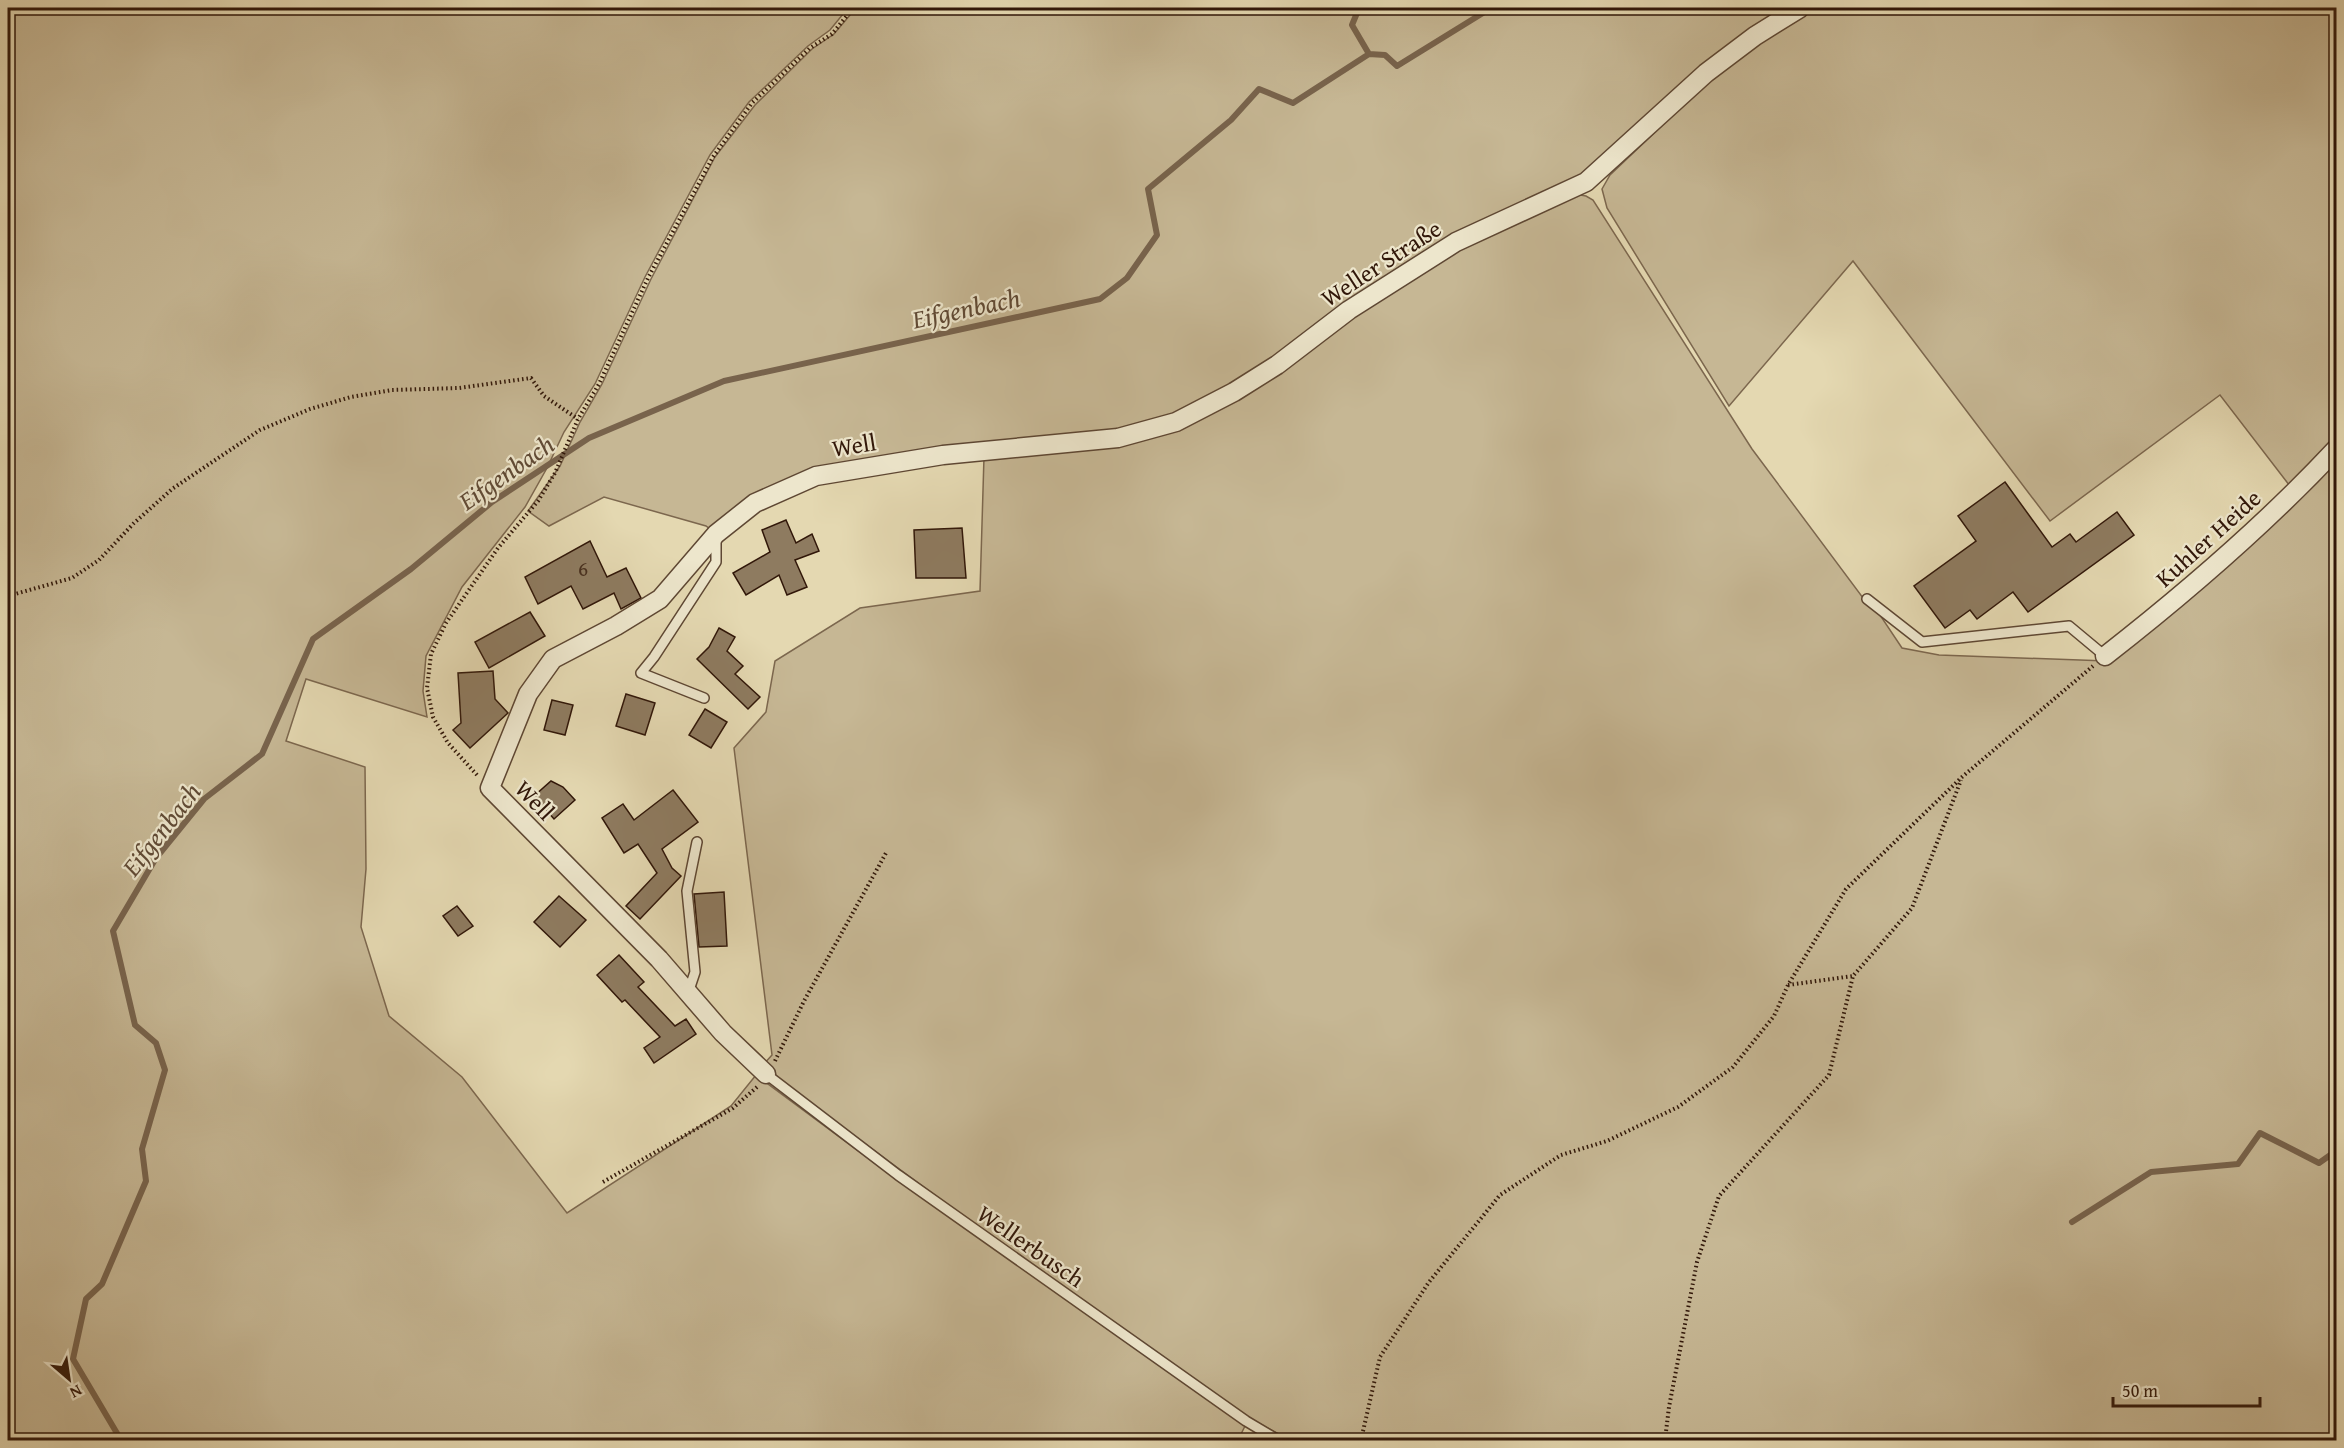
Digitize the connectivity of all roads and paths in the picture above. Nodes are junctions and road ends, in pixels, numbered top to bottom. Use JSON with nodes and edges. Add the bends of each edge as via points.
{"nodes":[{"id":1,"x":853,"y":8,"type":"edge"},
{"id":2,"x":1800,"y":8,"type":"edge"},
{"id":3,"x":578,"y":419,"type":"junction"},
{"id":4,"x":2337,"y":449,"type":"edge"},
{"id":5,"x":943,"y":455,"type":"joint"},
{"id":6,"x":716,"y":534,"type":"junction"},
{"id":7,"x":8,"y":596,"type":"edge"},
{"id":8,"x":1867,"y":599,"type":"dead end"},
{"id":9,"x":2105,"y":656,"type":"junction"},
{"id":10,"x":704,"y":698,"type":"dead end"},
{"id":11,"x":1962,"y":777,"type":"junction"},
{"id":12,"x":490,"y":788,"type":"junction"},
{"id":13,"x":697,"y":842,"type":"dead end"},
{"id":14,"x":886,"y":852,"type":"dead end"},
{"id":15,"x":1853,"y":976,"type":"junction"},
{"id":16,"x":1788,"y":985,"type":"junction"},
{"id":17,"x":688,"y":993,"type":"junction"},
{"id":18,"x":766,"y":1074,"type":"junction"},
{"id":19,"x":603,"y":1182,"type":"dead end"},
{"id":20,"x":1278,"y":1440,"type":"edge"},
{"id":21,"x":1361,"y":1440,"type":"edge"},
{"id":22,"x":1555,"y":1440,"type":"edge"},
{"id":23,"x":1630,"y":1440,"type":"edge"},
{"id":24,"x":1665,"y":1440,"type":"edge"}],
"edges":[{"from":1,"to":3,"type":"path","via":[[832,34],[810,48],[752,104],[713,157]]},
{"from":2,"to":5,"type":"street","name":"Weller Straße","via":[[1706,74],[1586,182],[1456,242],[1349,310],[1234,392],[1176,422],[1118,438]]},
{"from":3,"to":7,"type":"path","via":[[544,396],[531,378],[459,388],[392,390],[310,409],[260,430],[172,489],[99,560],[72,578]]},
{"from":3,"to":12,"type":"path","via":[[555,473],[538,501],[467,590],[431,654],[427,688],[433,717],[448,743]]},
{"from":4,"to":9,"type":"street","name":"Kuhler Heide","via":[[2245,540]]},
{"from":5,"to":6,"type":"street","name":"Well","via":[[816,476],[755,503]]},
{"from":6,"to":10,"type":"lane","via":[[716,562],[641,673]]},
{"from":6,"to":12,"type":"street","name":"Well","via":[[660,599],[553,659],[528,694]]},
{"from":8,"to":9,"type":"lane","via":[[1922,642],[2069,626]]},
{"from":9,"to":11,"type":"path"},
{"from":11,"to":15,"type":"path","via":[[1912,908]]},
{"from":11,"to":16,"type":"path","via":[[1846,889]]},
{"from":12,"to":17,"type":"street","name":"Well"},
{"from":13,"to":17,"type":"lane","via":[[687,891],[695,972]]},
{"from":14,"to":18,"type":"path"},
{"from":15,"to":16,"type":"path"},
{"from":15,"to":24,"type":"path","via":[[1828,1075],[1719,1196],[1696,1262]]},
{"from":16,"to":21,"type":"path","via":[[1774,1016],[1733,1067],[1678,1107],[1607,1141],[1561,1155],[1500,1195],[1429,1282],[1380,1357]]},
{"from":17,"to":18,"type":"street","name":"Well"},
{"from":18,"to":19,"type":"path","via":[[733,1108]]},
{"from":18,"to":20,"type":"lane","name":"Wellerbusch","via":[[898,1175]]},
{"from":22,"to":23,"type":"path"}]}
